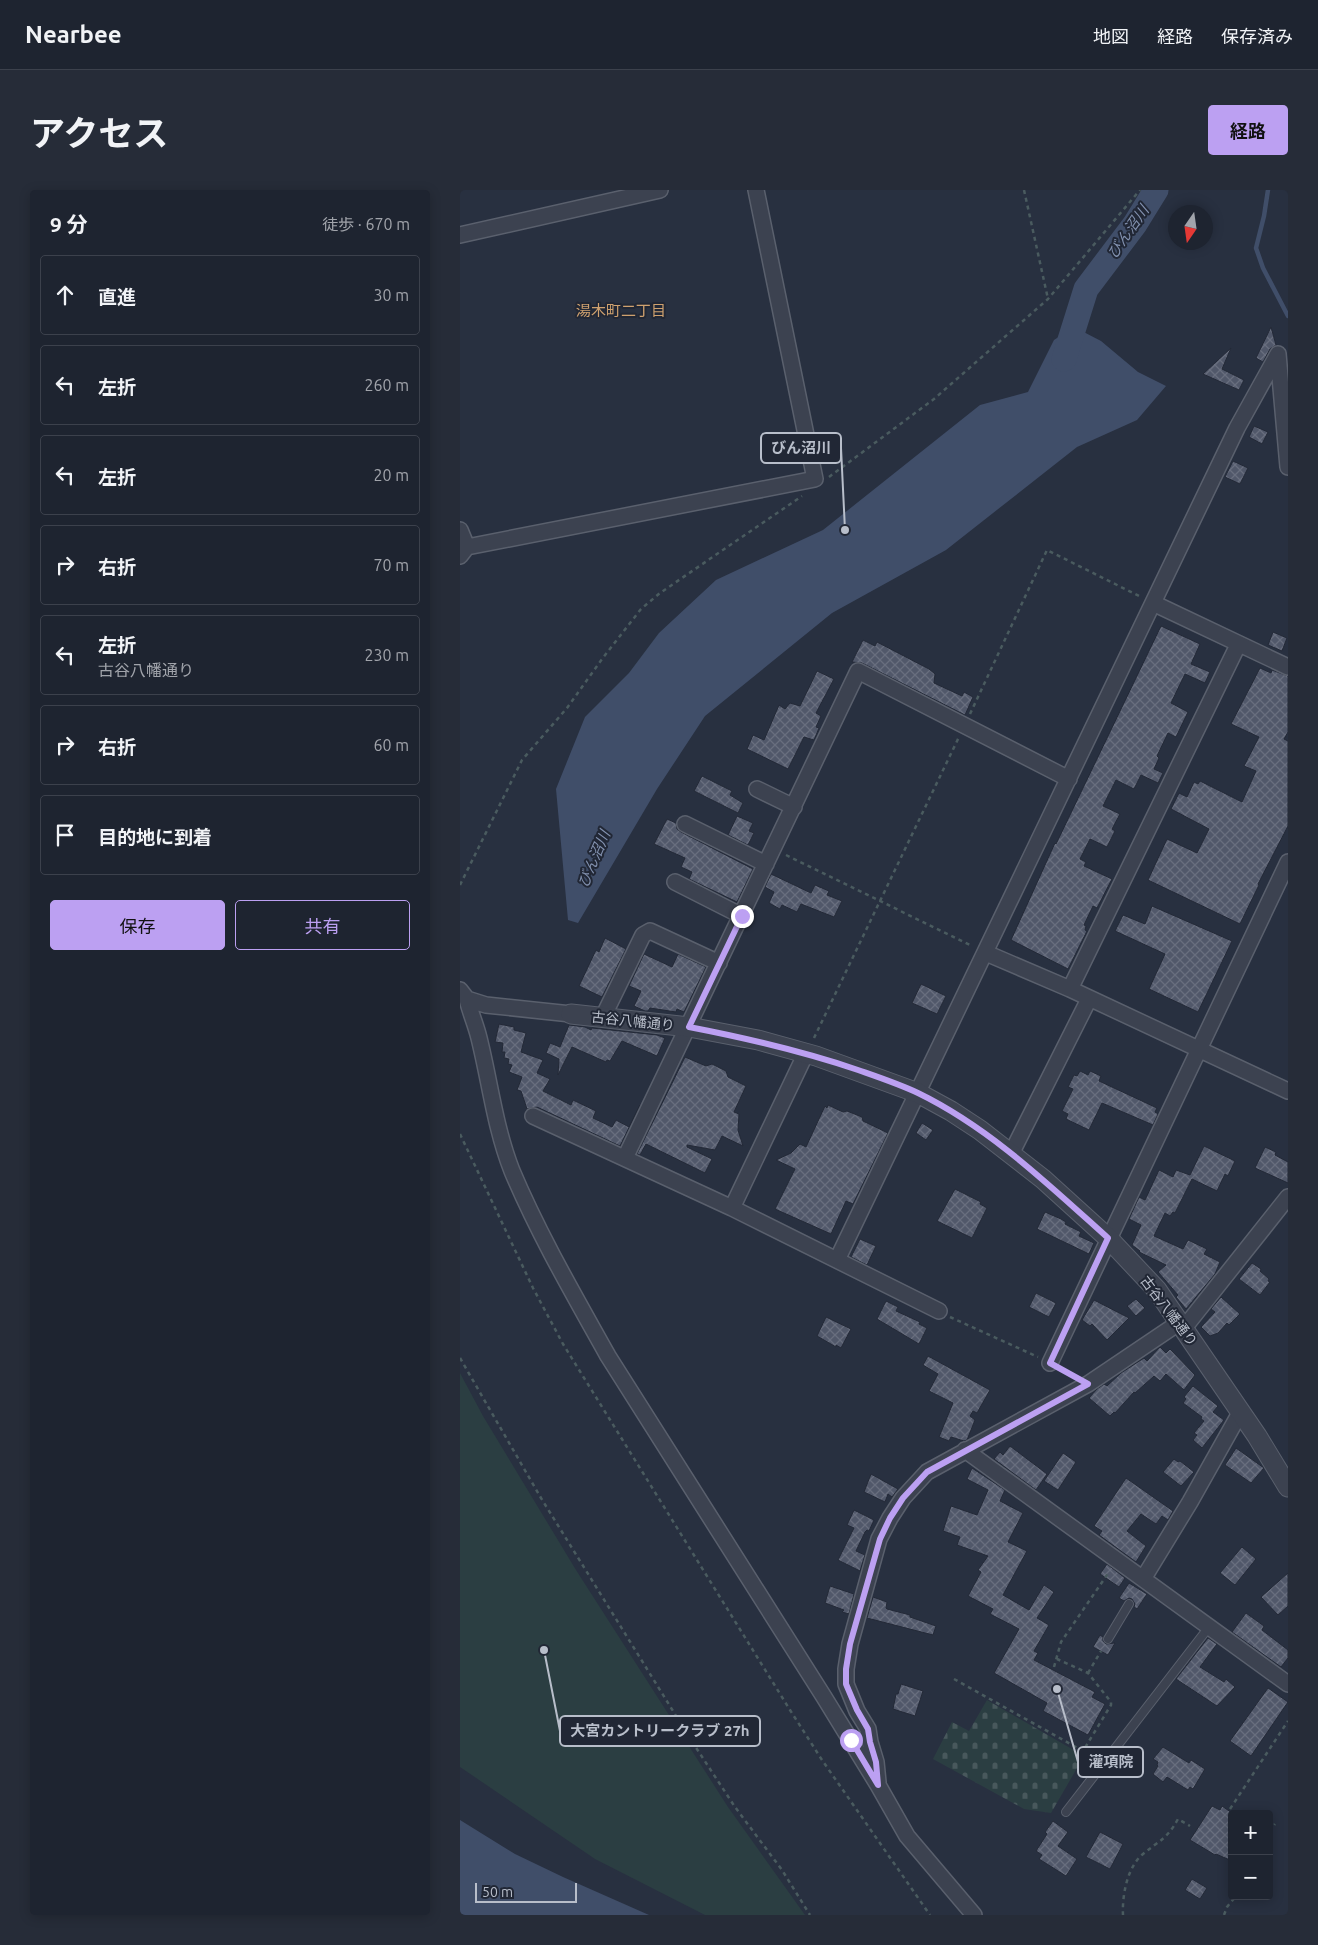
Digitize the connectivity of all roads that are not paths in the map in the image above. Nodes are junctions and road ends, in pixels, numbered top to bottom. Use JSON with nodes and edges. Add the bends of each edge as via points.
{"nodes":[{"id":1,"x":660,"y":190,"type":"edge"},
{"id":2,"x":756,"y":190,"type":"edge"},
{"id":3,"x":460,"y":235,"type":"edge"},
{"id":4,"x":1288,"y":467,"type":"edge"},
{"id":5,"x":460,"y":530,"type":"edge"},
{"id":6,"x":463,"y":552,"type":"edge"},
{"id":7,"x":1153,"y":603,"type":"junction"},
{"id":8,"x":1238,"y":644,"type":"junction"},
{"id":9,"x":1288,"y":667,"type":"edge"},
{"id":10,"x":1069,"y":779,"type":"junction"},
{"id":11,"x":757,"y":789,"type":"dead end"},
{"id":12,"x":794,"y":807,"type":"junction"},
{"id":13,"x":685,"y":824,"type":"dead end"},
{"id":14,"x":1288,"y":862,"type":"edge"},
{"id":15,"x":766,"y":864,"type":"junction"},
{"id":16,"x":675,"y":882,"type":"dead end"},
{"id":17,"x":742,"y":916,"type":"junction"},
{"id":18,"x":986,"y":953,"type":"junction"},
{"id":19,"x":719,"y":963,"type":"junction"},
{"id":20,"x":1070,"y":989,"type":"junction"},
{"id":21,"x":463,"y":994,"type":"edge"},
{"id":22,"x":1089,"y":999,"type":"junction"},
{"id":23,"x":571,"y":1014,"type":"joint"},
{"id":24,"x":603,"y":1018,"type":"junction"},
{"id":25,"x":689,"y":1027,"type":"junction"},
{"id":26,"x":1199,"y":1049,"type":"junction"},
{"id":27,"x":806,"y":1053,"type":"junction"},
{"id":28,"x":1288,"y":1091,"type":"edge"},
{"id":29,"x":918,"y":1093,"type":"junction"},
{"id":30,"x":533,"y":1116,"type":"dead end"},
{"id":31,"x":1011,"y":1154,"type":"junction"},
{"id":32,"x":625,"y":1158,"type":"junction"},
{"id":33,"x":1288,"y":1197,"type":"edge"},
{"id":34,"x":732,"y":1208,"type":"junction"},
{"id":35,"x":1108,"y":1238,"type":"junction"},
{"id":36,"x":837,"y":1260,"type":"junction"},
{"id":37,"x":939,"y":1311,"type":"road end"},
{"id":38,"x":1182,"y":1325,"type":"junction"},
{"id":39,"x":1050,"y":1363,"type":"road end"},
{"id":40,"x":1240,"y":1413,"type":"junction"},
{"id":41,"x":965,"y":1450,"type":"junction"},
{"id":42,"x":1288,"y":1487,"type":"edge"},
{"id":43,"x":1142,"y":1583,"type":"junction"},
{"id":44,"x":1129,"y":1604,"type":"dead end"},
{"id":45,"x":1209,"y":1627,"type":"junction"},
{"id":46,"x":1108,"y":1639,"type":"dead end"},
{"id":47,"x":1285,"y":1678,"type":"edge"},
{"id":48,"x":878,"y":1785,"type":"junction"},
{"id":49,"x":1066,"y":1812,"type":"dead end"},
{"id":50,"x":974,"y":1915,"type":"edge"}],
"edges":[{"from":1,"to":3,"type":"street"},
{"from":2,"to":6,"type":"street","via":[[815,479]]},
{"from":4,"to":7,"type":"street","via":[[1278,354],[1236,428]]},
{"from":5,"to":6,"type":"street"},
{"from":7,"to":8,"type":"street"},
{"from":7,"to":10,"type":"street"},
{"from":8,"to":9,"type":"street"},
{"from":8,"to":20,"type":"street"},
{"from":10,"to":12,"type":"street","via":[[858,671]]},
{"from":10,"to":18,"type":"street"},
{"from":11,"to":12,"type":"street"},
{"from":12,"to":15,"type":"street"},
{"from":13,"to":15,"type":"street"},
{"from":14,"to":26,"type":"street"},
{"from":15,"to":17,"type":"street"},
{"from":16,"to":17,"type":"street"},
{"from":17,"to":19,"type":"street"},
{"from":18,"to":20,"type":"street"},
{"from":18,"to":29,"type":"street"},
{"from":19,"to":24,"type":"street","via":[[650,931],[643,935]]},
{"from":19,"to":25,"type":"street"},
{"from":20,"to":22,"type":"street"},
{"from":21,"to":23,"type":"street","via":[[486,1005]]},
{"from":21,"to":48,"type":"street","via":[[479,1037],[503,1144],[554,1259],[608,1356]]},
{"from":22,"to":26,"type":"street"},
{"from":22,"to":31,"type":"street"},
{"from":23,"to":24,"type":"street","name":"古谷八幡通り"},
{"from":24,"to":25,"type":"street","name":"古谷八幡通り"},
{"from":25,"to":27,"type":"street","name":"古谷八幡通り"},
{"from":25,"to":32,"type":"street"},
{"from":26,"to":28,"type":"street"},
{"from":26,"to":35,"type":"street"},
{"from":27,"to":29,"type":"street","name":"古谷八幡通り"},
{"from":27,"to":34,"type":"street"},
{"from":29,"to":31,"type":"street","name":"古谷八幡通り","via":[[973,1125]]},
{"from":29,"to":36,"type":"street"},
{"from":30,"to":32,"type":"street"},
{"from":31,"to":35,"type":"street","name":"古谷八幡通り"},
{"from":32,"to":34,"type":"street"},
{"from":33,"to":38,"type":"street"},
{"from":34,"to":36,"type":"street"},
{"from":35,"to":38,"type":"street","name":"古谷八幡通り","via":[[1157,1290]]},
{"from":35,"to":39,"type":"street"},
{"from":36,"to":37,"type":"street"},
{"from":38,"to":40,"type":"street","name":"古谷八幡通り"},
{"from":38,"to":41,"type":"street","via":[[1088,1384]]},
{"from":40,"to":42,"type":"street","name":"古谷八幡通り"},
{"from":40,"to":43,"type":"street"},
{"from":41,"to":43,"type":"street","via":[[1117,1560]]},
{"from":41,"to":48,"type":"street","via":[[927,1472],[890,1518],[880,1539],[850,1644],[846,1684],[868,1729]]},
{"from":43,"to":45,"type":"street"},
{"from":44,"to":46,"type":"lane"},
{"from":45,"to":47,"type":"street"},
{"from":45,"to":49,"type":"lane"},
{"from":48,"to":50,"type":"street","via":[[906,1836]]}]}
